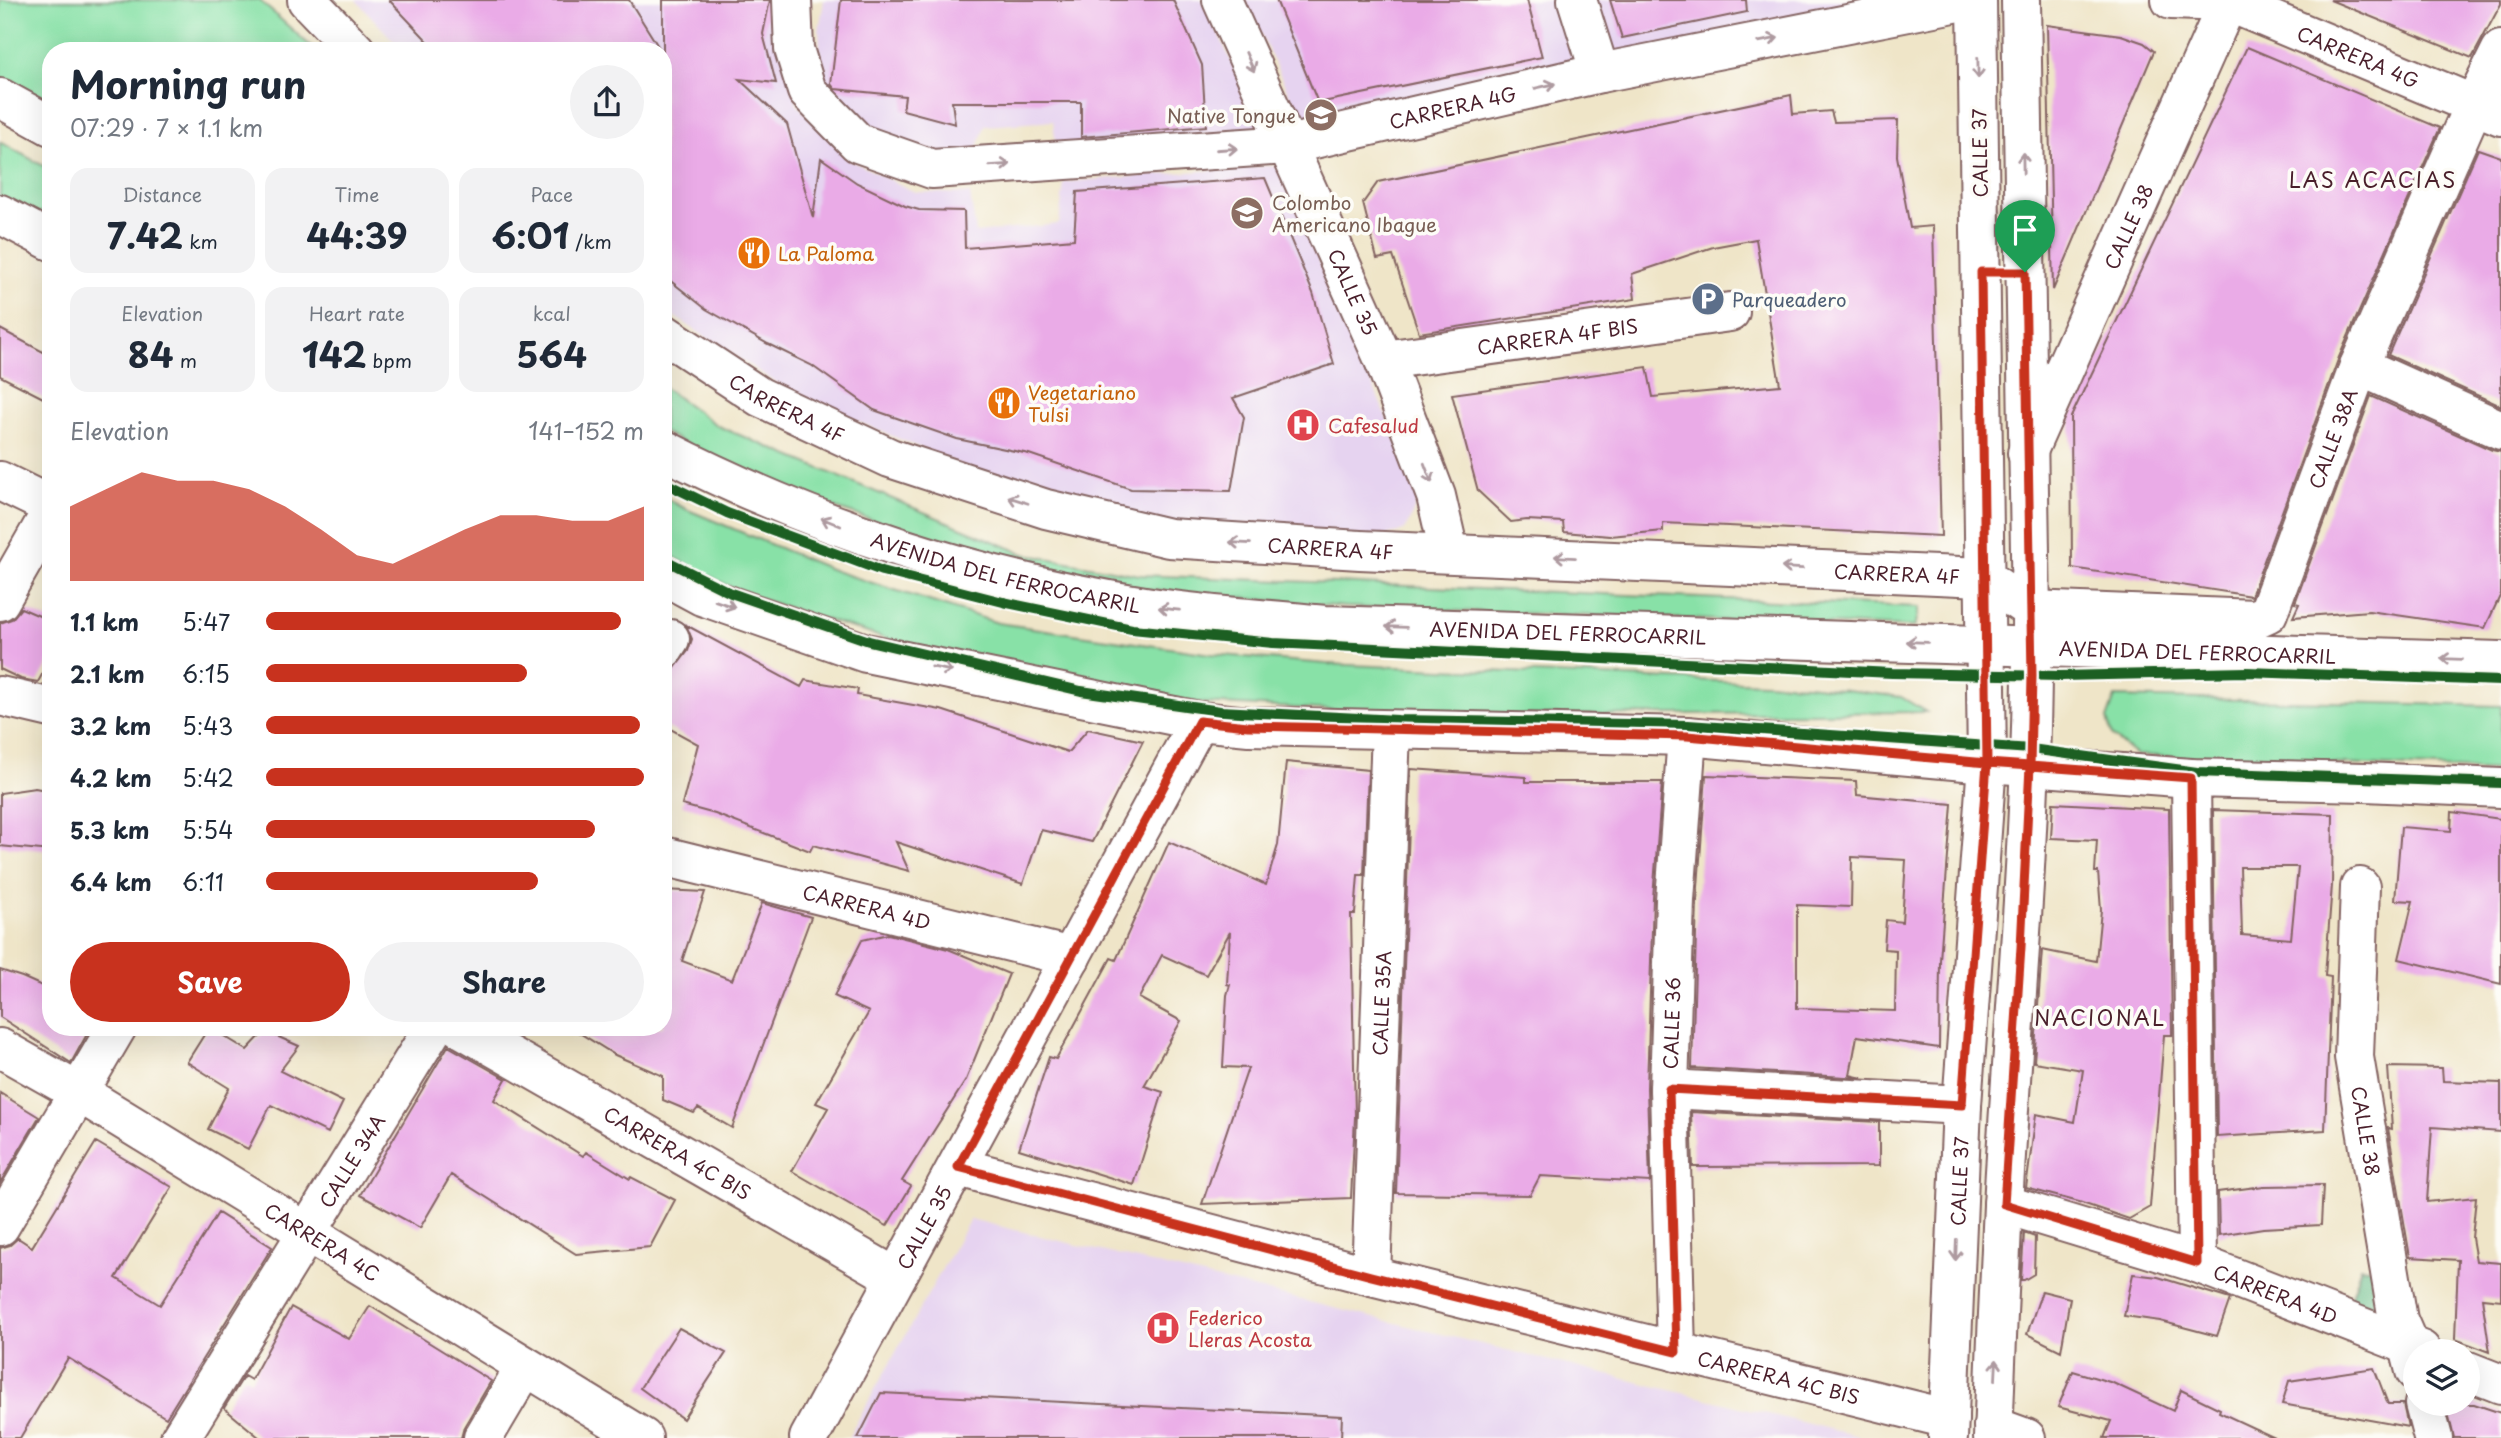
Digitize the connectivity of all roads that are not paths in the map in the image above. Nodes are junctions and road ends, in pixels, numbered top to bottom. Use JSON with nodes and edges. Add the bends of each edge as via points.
{"nodes":[{"id":1,"x":307,"y":0,"type":"edge"},
{"id":2,"x":792,"y":0,"type":"edge"},
{"id":3,"x":1222,"y":0,"type":"edge"},
{"id":4,"x":1577,"y":0,"type":"edge"},
{"id":5,"x":1969,"y":0,"type":"edge"},
{"id":6,"x":1977,"y":0,"type":"edge"},
{"id":7,"x":2021,"y":0,"type":"edge"},
{"id":8,"x":2171,"y":0,"type":"edge"},
{"id":9,"x":2228,"y":1,"type":"edge"},
{"id":10,"x":347,"y":42,"type":"edge"},
{"id":11,"x":2501,"y":50,"type":"edge"},
{"id":12,"x":1600,"y":73,"type":"junction"},
{"id":13,"x":0,"y":98,"type":"edge"},
{"id":14,"x":2487,"y":110,"type":"edge"},
{"id":15,"x":42,"y":120,"type":"edge"},
{"id":16,"x":1288,"y":145,"type":"junction"},
{"id":17,"x":0,"y":214,"type":"edge"},
{"id":18,"x":42,"y":236,"type":"edge"},
{"id":19,"x":1981,"y":272,"type":"junction"},
{"id":20,"x":2025,"y":272,"type":"junction"},
{"id":21,"x":1730,"y":312,"type":"dead end"},
{"id":22,"x":672,"y":339,"type":"edge"},
{"id":23,"x":1384,"y":360,"type":"junction"},
{"id":24,"x":2359,"y":366,"type":"junction"},
{"id":25,"x":2501,"y":430,"type":"edge"},
{"id":26,"x":2027,"y":453,"type":"junction"},
{"id":27,"x":672,"y":454,"type":"edge"},
{"id":28,"x":0,"y":481,"type":"edge"},
{"id":29,"x":42,"y":502,"type":"edge"},
{"id":30,"x":42,"y":528,"type":"edge"},
{"id":31,"x":1449,"y":552,"type":"junction"},
{"id":32,"x":1983,"y":577,"type":"junction"},
{"id":33,"x":672,"y":580,"type":"edge"},
{"id":34,"x":0,"y":601,"type":"edge"},
{"id":35,"x":2031,"y":628,"type":"junction"},
{"id":36,"x":1986,"y":644,"type":"junction"},
{"id":37,"x":2501,"y":661,"type":"edge"},
{"id":38,"x":0,"y":696,"type":"edge"},
{"id":39,"x":42,"y":706,"type":"edge"},
{"id":40,"x":1199,"y":721,"type":"junction"},
{"id":41,"x":1391,"y":730,"type":"junction"},
{"id":42,"x":1687,"y":736,"type":"junction"},
{"id":43,"x":1987,"y":763,"type":"junction"},
{"id":44,"x":2030,"y":766,"type":"junction"},
{"id":45,"x":2191,"y":778,"type":"junction"},
{"id":46,"x":2501,"y":789,"type":"edge"},
{"id":47,"x":672,"y":858,"type":"edge"},
{"id":48,"x":2360,"y":887,"type":"dead end"},
{"id":49,"x":1071,"y":957,"type":"junction"},
{"id":50,"x":112,"y":1036,"type":"edge"},
{"id":51,"x":429,"y":1036,"type":"edge"},
{"id":52,"x":475,"y":1036,"type":"edge"},
{"id":53,"x":0,"y":1048,"type":"edge"},
{"id":54,"x":1669,"y":1089,"type":"junction"},
{"id":55,"x":78,"y":1092,"type":"junction"},
{"id":56,"x":1962,"y":1105,"type":"junction"},
{"id":57,"x":958,"y":1167,"type":"junction"},
{"id":58,"x":2004,"y":1204,"type":"junction"},
{"id":59,"x":0,"y":1226,"type":"edge"},
{"id":60,"x":307,"y":1233,"type":"junction"},
{"id":61,"x":2197,"y":1263,"type":"junction"},
{"id":62,"x":1371,"y":1276,"type":"junction"},
{"id":63,"x":895,"y":1277,"type":"junction"},
{"id":64,"x":2408,"y":1339,"type":"edge"},
{"id":65,"x":2403,"y":1350,"type":"edge"},
{"id":66,"x":1676,"y":1352,"type":"junction"},
{"id":67,"x":525,"y":1367,"type":"junction"},
{"id":68,"x":2480,"y":1376,"type":"edge"},
{"id":69,"x":2501,"y":1384,"type":"edge"},
{"id":70,"x":2427,"y":1416,"type":"edge"},
{"id":71,"x":1949,"y":1428,"type":"edge"},
{"id":72,"x":2004,"y":1434,"type":"edge"},
{"id":73,"x":180,"y":1438,"type":"edge"},
{"id":74,"x":483,"y":1438,"type":"edge"},
{"id":75,"x":643,"y":1438,"type":"edge"},
{"id":76,"x":809,"y":1438,"type":"edge"},
{"id":77,"x":2433,"y":1438,"type":"edge"}],
"edges":[{"from":1,"to":10,"type":"street"},
{"from":2,"to":16,"type":"street","name":"CARRERA 4G","one_way":true,"via":[[794,48],[807,91],[858,143],[932,169]]},
{"from":3,"to":16,"type":"street","name":"CALLE 35","one_way":true},
{"from":4,"to":12,"type":"street"},
{"from":12,"to":5,"type":"street","name":"CARRERA 4G","one_way":true},
{"from":6,"to":19,"type":"street","name":"CALLE 37","one_way":true},
{"from":20,"to":7,"type":"street","one_way":true},
{"from":8,"to":9,"type":"street","name":"CARRERA 4G"},
{"from":9,"to":14,"type":"street","name":"CARRERA 4G"},
{"from":9,"to":26,"type":"street","name":"CALLE 38"},
{"from":11,"to":14,"type":"street","name":"CALLE 38A"},
{"from":16,"to":12,"type":"street","name":"CARRERA 4G","one_way":true},
{"from":13,"to":15,"type":"street"},
{"from":14,"to":24,"type":"street","name":"CALLE 38A"},
{"from":16,"to":23,"type":"street","name":"CALLE 35"},
{"from":17,"to":18,"type":"street"},
{"from":19,"to":20,"type":"street"},
{"from":19,"to":32,"type":"street","name":"CALLE 37"},
{"from":20,"to":26,"type":"street"},
{"from":21,"to":23,"type":"street","name":"CARRERA 4F BIS"},
{"from":31,"to":22,"type":"street","name":"CARRERA 4F","one_way":true,"via":[[1168,538],[1046,509],[890,458],[760,397]]},
{"from":23,"to":31,"type":"street","name":"CALLE 35","one_way":true,"via":[[1436,496]]},
{"from":24,"to":25,"type":"street"},
{"from":24,"to":35,"type":"street","name":"CALLE 38A","via":[[2267,613],[2255,619]]},
{"from":26,"to":35,"type":"street"},
{"from":36,"to":27,"type":"street","name":"AVENIDA DEL FERROCARRIL","one_way":true,"via":[[1325,625],[1151,607],[996,576],[866,536]]},
{"from":28,"to":29,"type":"street"},
{"from":30,"to":34,"type":"street"},
{"from":32,"to":31,"type":"street","name":"CARRERA 4F","one_way":true},
{"from":32,"to":35,"type":"street"},
{"from":32,"to":36,"type":"street","name":"CALLE 37"},
{"from":33,"to":40,"type":"street","one_way":true,"via":[[702,596],[866,653]]},
{"from":35,"to":36,"type":"street","name":"AVENIDA DEL FERROCARRIL"},
{"from":37,"to":35,"type":"street","name":"AVENIDA DEL FERROCARRIL","one_way":true},
{"from":35,"to":44,"type":"street"},
{"from":36,"to":43,"type":"street","name":"CALLE 37"},
{"from":38,"to":39,"type":"street"},
{"from":40,"to":41,"type":"street"},
{"from":40,"to":49,"type":"street","name":"CALLE 35"},
{"from":41,"to":42,"type":"street"},
{"from":41,"to":62,"type":"street","name":"CALLE 35A"},
{"from":42,"to":43,"type":"street"},
{"from":42,"to":54,"type":"street","name":"CALLE 36","via":[[1675,900]]},
{"from":43,"to":44,"type":"street"},
{"from":43,"to":56,"type":"street","name":"CALLE 37"},
{"from":44,"to":45,"type":"street"},
{"from":44,"to":58,"type":"street"},
{"from":45,"to":46,"type":"street"},
{"from":45,"to":61,"type":"street"},
{"from":47,"to":49,"type":"street","name":"CARRERA 4D"},
{"from":48,"to":64,"type":"street","name":"CALLE 38","via":[[2354,1058],[2398,1320]]},
{"from":49,"to":57,"type":"street","name":"CALLE 35"},
{"from":50,"to":55,"type":"street"},
{"from":51,"to":60,"type":"street","name":"CALLE 34A"},
{"from":52,"to":63,"type":"street","name":"CARRERA 4C BIS"},
{"from":53,"to":55,"type":"street","name":"CARRERA 4C"},
{"from":54,"to":56,"type":"street"},
{"from":54,"to":66,"type":"street","name":"CALLE 36"},
{"from":55,"to":59,"type":"street"},
{"from":55,"to":60,"type":"street","name":"CARRERA 4C"},
{"from":56,"to":71,"type":"street","name":"CALLE 37","one_way":true},
{"from":57,"to":62,"type":"street","name":"CARRERA 4C BIS"},
{"from":57,"to":63,"type":"street","name":"CALLE 35"},
{"from":58,"to":61,"type":"street","name":"CARRERA 4D"},
{"from":72,"to":58,"type":"street","one_way":true},
{"from":60,"to":67,"type":"street","name":"CARRERA 4C"},
{"from":60,"to":73,"type":"street","name":"CALLE 34A"},
{"from":61,"to":65,"type":"street","name":"CARRERA 4D"},
{"from":62,"to":66,"type":"street","name":"CARRERA 4C BIS"},
{"from":63,"to":76,"type":"street","name":"CALLE 35"},
{"from":66,"to":71,"type":"street","name":"CARRERA 4C BIS"},
{"from":67,"to":74,"type":"street"},
{"from":67,"to":75,"type":"street","name":"CARRERA 4C"},
{"from":68,"to":69,"type":"street"},
{"from":70,"to":77,"type":"street"}]}
